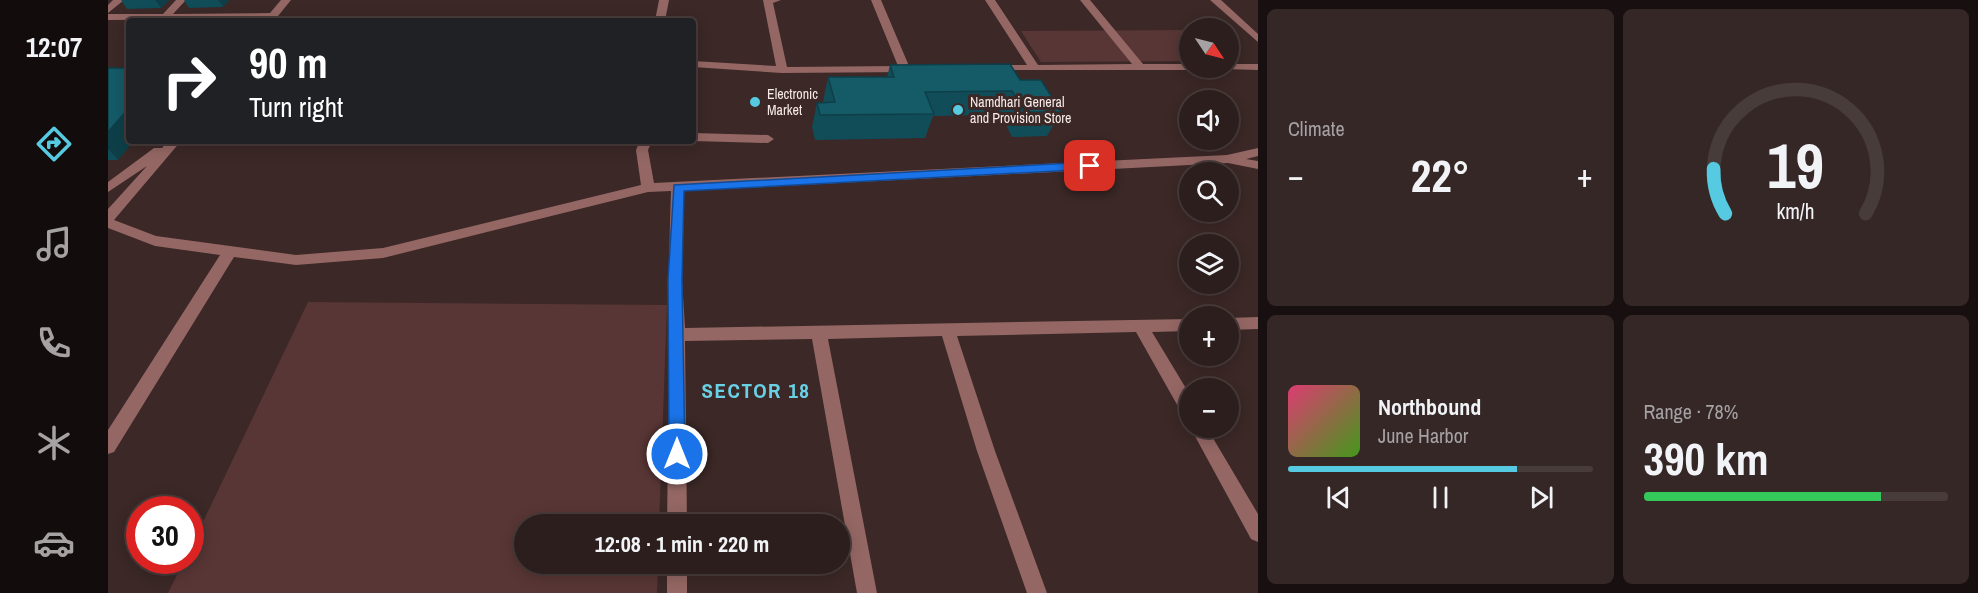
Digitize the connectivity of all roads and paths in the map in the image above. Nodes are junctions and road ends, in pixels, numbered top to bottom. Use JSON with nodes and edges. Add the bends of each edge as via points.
{"nodes":[{"id":1,"x":119,"y":0,"type":"edge"},
{"id":2,"x":181,"y":0,"type":"edge"},
{"id":3,"x":286,"y":0,"type":"edge"},
{"id":4,"x":664,"y":0,"type":"edge"},
{"id":5,"x":776,"y":0,"type":"edge"},
{"id":6,"x":876,"y":0,"type":"edge"},
{"id":7,"x":990,"y":0,"type":"edge"},
{"id":8,"x":1085,"y":0,"type":"edge"},
{"id":9,"x":1215,"y":0,"type":"edge"},
{"id":10,"x":108,"y":10,"type":"edge"},
{"id":11,"x":108,"y":17,"type":"edge"},
{"id":12,"x":165,"y":17,"type":"junction"},
{"id":13,"x":271,"y":18,"type":"edge"},
{"id":14,"x":661,"y":18,"type":"edge"},
{"id":15,"x":1258,"y":39,"type":"edge"},
{"id":16,"x":696,"y":64,"type":"edge"},
{"id":17,"x":1179,"y":67,"type":"edge"},
{"id":18,"x":1239,"y":67,"type":"edge"},
{"id":19,"x":1258,"y":67,"type":"edge"},
{"id":20,"x":987,"y":68,"type":"edge"},
{"id":21,"x":1035,"y":68,"type":"junction"},
{"id":22,"x":1140,"y":68,"type":"junction"},
{"id":23,"x":782,"y":70,"type":"junction"},
{"id":24,"x":696,"y":137,"type":"edge"},
{"id":25,"x":768,"y":139,"type":"dead end"},
{"id":26,"x":169,"y":144,"type":"edge"},
{"id":27,"x":171,"y":144,"type":"edge"},
{"id":28,"x":645,"y":144,"type":"edge"},
{"id":29,"x":1258,"y":152,"type":"edge"},
{"id":30,"x":1227,"y":159,"type":"junction"},
{"id":31,"x":1258,"y":165,"type":"edge"},
{"id":32,"x":678,"y":187,"type":"junction"},
{"id":33,"x":108,"y":188,"type":"edge"},
{"id":34,"x":648,"y":188,"type":"junction"},
{"id":35,"x":108,"y":220,"type":"edge"},
{"id":36,"x":230,"y":251,"type":"junction"},
{"id":37,"x":1258,"y":323,"type":"edge"},
{"id":38,"x":1239,"y":324,"type":"edge"},
{"id":39,"x":1179,"y":325,"type":"edge"},
{"id":40,"x":1140,"y":326,"type":"junction"},
{"id":41,"x":948,"y":331,"type":"junction"},
{"id":42,"x":819,"y":334,"type":"junction"},
{"id":43,"x":677,"y":335,"type":"junction"},
{"id":44,"x":1179,"y":393,"type":"edge"},
{"id":45,"x":1204,"y":438,"type":"edge"},
{"id":46,"x":108,"y":446,"type":"edge"},
{"id":47,"x":677,"y":514,"type":"edge"},
{"id":48,"x":1255,"y":522,"type":"edge"},
{"id":49,"x":677,"y":574,"type":"edge"},
{"id":50,"x":677,"y":593,"type":"edge"},
{"id":51,"x":867,"y":593,"type":"edge"},
{"id":52,"x":1037,"y":593,"type":"edge"}],
"edges":[{"from":1,"to":10,"type":"street"},
{"from":2,"to":12,"type":"street"},
{"from":3,"to":13,"type":"street"},
{"from":4,"to":14,"type":"street"},
{"from":5,"to":23,"type":"street","via":[[768,0]]},
{"from":6,"to":23,"type":"street","via":[[910,69]]},
{"from":7,"to":21,"type":"street"},
{"from":8,"to":22,"type":"street"},
{"from":9,"to":15,"type":"street"},
{"from":11,"to":12,"type":"street"},
{"from":12,"to":13,"type":"street"},
{"from":16,"to":23,"type":"street"},
{"from":17,"to":22,"type":"street"},
{"from":18,"to":19,"type":"street"},
{"from":20,"to":21,"type":"street"},
{"from":21,"to":22,"type":"street"},
{"from":24,"to":25,"type":"street"},
{"from":26,"to":33,"type":"street"},
{"from":27,"to":35,"type":"street"},
{"from":28,"to":34,"type":"street","via":[[642,150]]},
{"from":29,"to":30,"type":"street"},
{"from":30,"to":31,"type":"street"},
{"from":30,"to":32,"type":"street"},
{"from":32,"to":34,"type":"street"},
{"from":32,"to":43,"type":"street"},
{"from":34,"to":36,"type":"street","via":[[384,253],[296,260]]},
{"from":35,"to":36,"type":"street","via":[[155,241]]},
{"from":36,"to":46,"type":"street"},
{"from":37,"to":38,"type":"street"},
{"from":39,"to":40,"type":"street"},
{"from":40,"to":41,"type":"street"},
{"from":40,"to":44,"type":"street"},
{"from":41,"to":42,"type":"street"},
{"from":41,"to":52,"type":"street"},
{"from":42,"to":43,"type":"street"},
{"from":42,"to":51,"type":"street"},
{"from":43,"to":47,"type":"street"},
{"from":45,"to":48,"type":"street"},
{"from":49,"to":50,"type":"street"}]}
